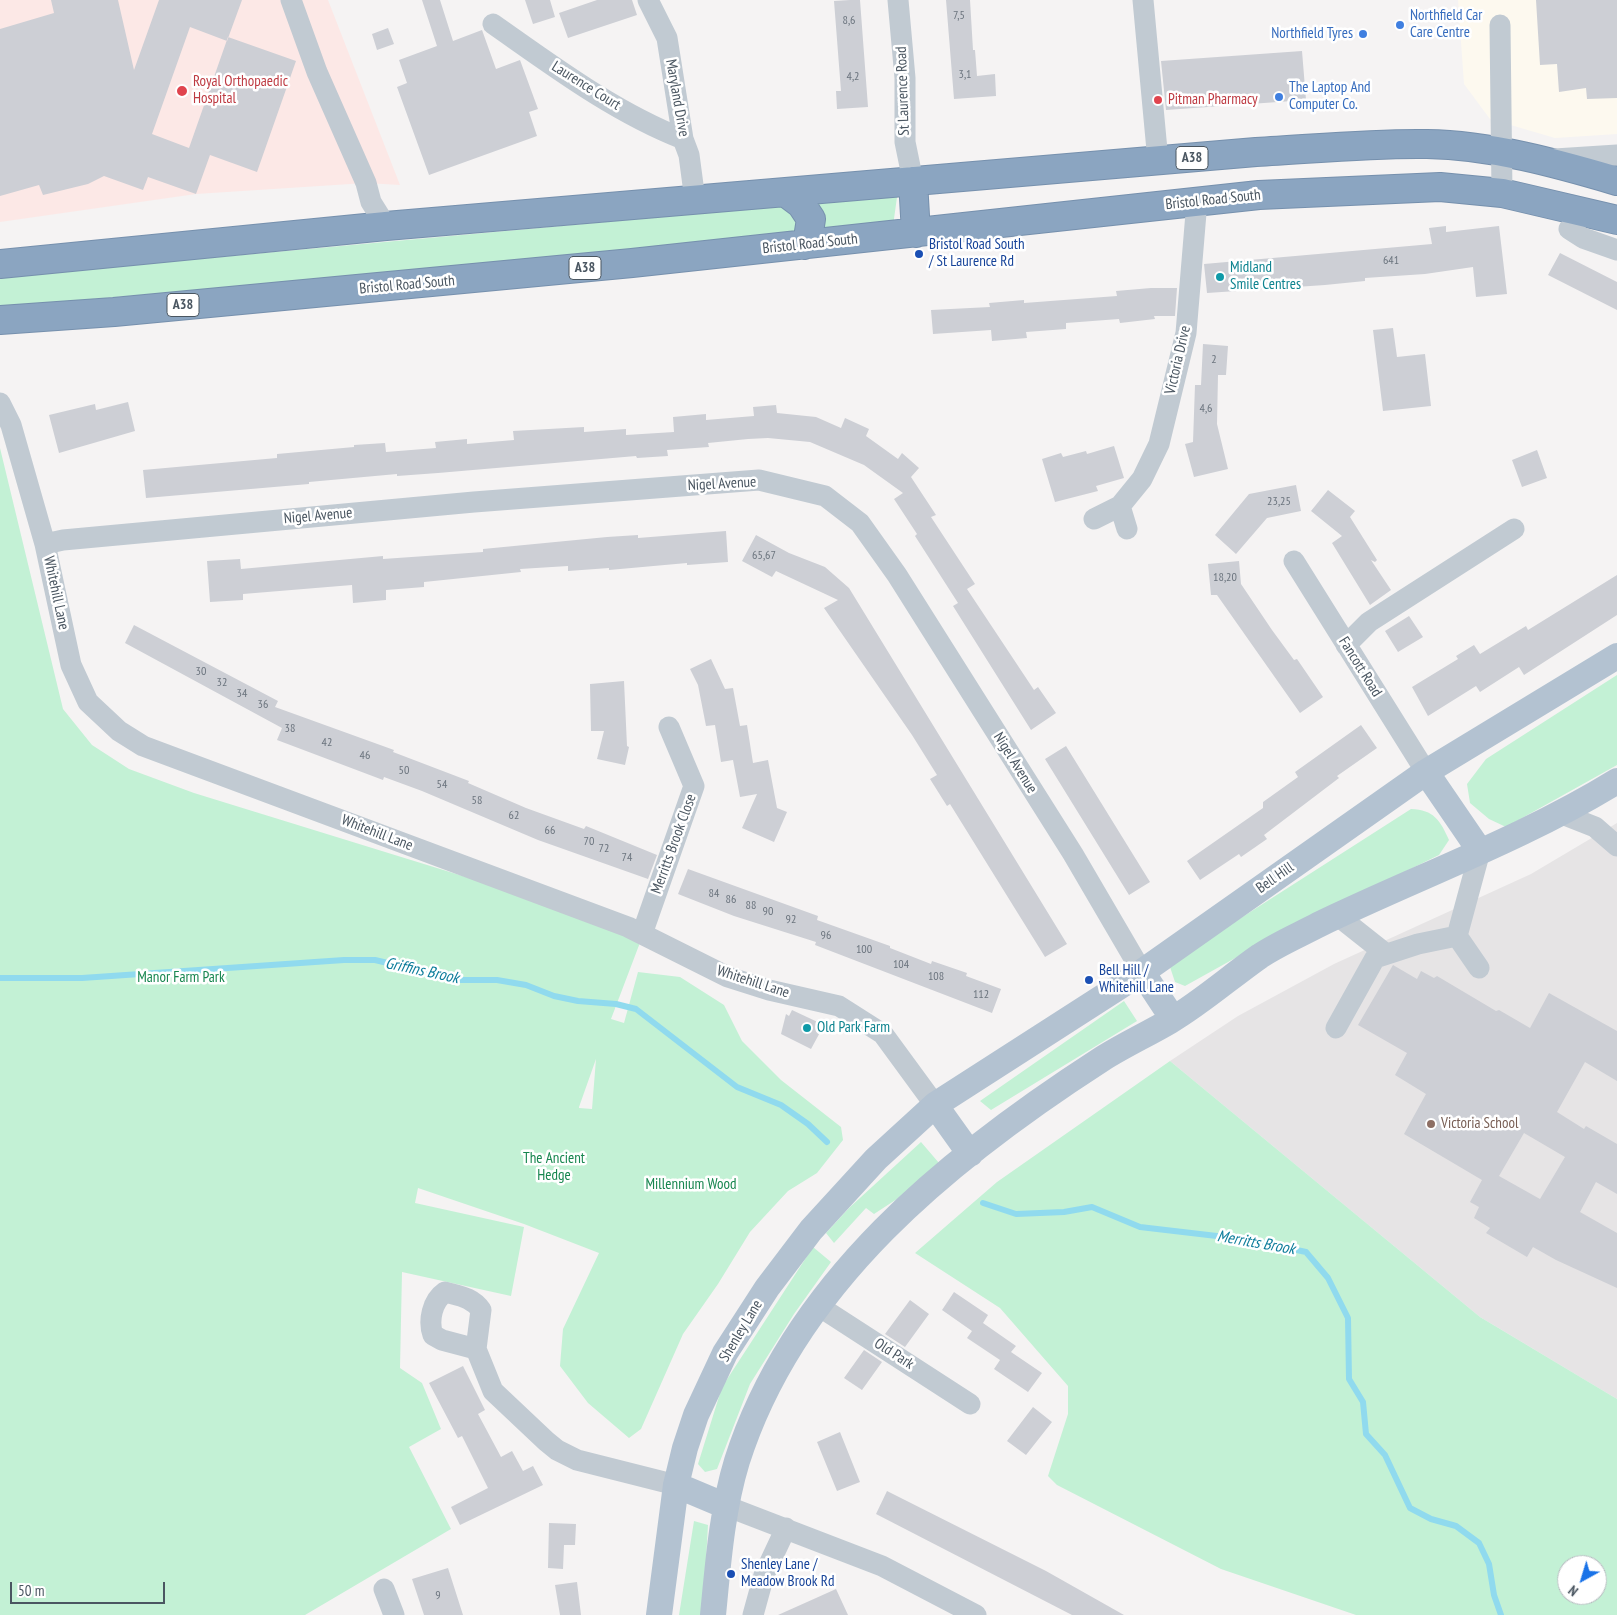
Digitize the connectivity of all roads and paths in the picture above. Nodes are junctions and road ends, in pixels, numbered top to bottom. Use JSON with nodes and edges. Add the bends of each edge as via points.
{"nodes":[{"id":1,"x":291,"y":0,"type":"edge"},
{"id":2,"x":648,"y":0,"type":"edge"},
{"id":3,"x":898,"y":0,"type":"edge"},
{"id":4,"x":1143,"y":0,"type":"edge"},
{"id":5,"x":493,"y":24,"type":"dead end"},
{"id":6,"x":1500,"y":25,"type":"dead end"},
{"id":7,"x":683,"y":139,"type":"junction"},
{"id":8,"x":1503,"y":153,"type":"junction"},
{"id":9,"x":1617,"y":155,"type":"edge"},
{"id":10,"x":1537,"y":160,"type":"junction"},
{"id":11,"x":1158,"y":161,"type":"junction"},
{"id":12,"x":913,"y":181,"type":"junction"},
{"id":13,"x":1617,"y":181,"type":"edge"},
{"id":14,"x":785,"y":192,"type":"junction"},
{"id":15,"x":1502,"y":193,"type":"junction"},
{"id":16,"x":695,"y":200,"type":"junction"},
{"id":17,"x":1197,"y":201,"type":"junction"},
{"id":18,"x":1617,"y":220,"type":"edge"},
{"id":19,"x":386,"y":226,"type":"junction"},
{"id":20,"x":1569,"y":230,"type":"dead end"},
{"id":21,"x":916,"y":232,"type":"junction"},
{"id":22,"x":804,"y":245,"type":"junction"},
{"id":23,"x":1617,"y":250,"type":"edge"},
{"id":24,"x":0,"y":264,"type":"edge"},
{"id":25,"x":0,"y":320,"type":"edge"},
{"id":26,"x":0,"y":403,"type":"edge"},
{"id":27,"x":1120,"y":506,"type":"junction"},
{"id":28,"x":1094,"y":519,"type":"dead end"},
{"id":29,"x":1127,"y":529,"type":"dead end"},
{"id":30,"x":1514,"y":529,"type":"dead end"},
{"id":31,"x":45,"y":544,"type":"junction"},
{"id":32,"x":1294,"y":561,"type":"dead end"},
{"id":33,"x":1346,"y":645,"type":"junction"},
{"id":34,"x":1617,"y":656,"type":"edge"},
{"id":35,"x":669,"y":727,"type":"dead end"},
{"id":36,"x":1426,"y":772,"type":"junction"},
{"id":37,"x":1609,"y":786,"type":"edge"},
{"id":38,"x":1562,"y":814,"type":"junction"},
{"id":39,"x":1595,"y":827,"type":"junction"},
{"id":40,"x":1617,"y":846,"type":"edge"},
{"id":41,"x":1480,"y":851,"type":"junction"},
{"id":42,"x":1338,"y":916,"type":"junction"},
{"id":43,"x":642,"y":934,"type":"junction"},
{"id":44,"x":1457,"y":936,"type":"junction"},
{"id":45,"x":1386,"y":954,"type":"junction"},
{"id":46,"x":1479,"y":968,"type":"dead end"},
{"id":47,"x":1142,"y":972,"type":"junction"},
{"id":48,"x":1173,"y":1020,"type":"junction"},
{"id":49,"x":1336,"y":1028,"type":"dead end"},
{"id":50,"x":935,"y":1104,"type":"junction"},
{"id":51,"x":970,"y":1154,"type":"junction"},
{"id":52,"x":817,"y":1305,"type":"junction"},
{"id":53,"x":476,"y":1349,"type":"dead end"},
{"id":54,"x":970,"y":1404,"type":"dead end"},
{"id":55,"x":676,"y":1484,"type":"junction"},
{"id":56,"x":726,"y":1506,"type":"junction"},
{"id":57,"x":786,"y":1528,"type":"junction"},
{"id":58,"x":384,"y":1589,"type":"dead end"},
{"id":59,"x":394,"y":1615,"type":"edge"},
{"id":60,"x":659,"y":1615,"type":"edge"},
{"id":61,"x":713,"y":1615,"type":"edge"},
{"id":62,"x":753,"y":1615,"type":"edge"},
{"id":63,"x":976,"y":1615,"type":"edge"}],
"edges":[{"from":1,"to":19,"type":"street","via":[[371,202]]},
{"from":2,"to":7,"type":"street","name":"Maryland Drive","via":[[667,38]]},
{"from":3,"to":12,"type":"street","name":"St Laurence Road","via":[[905,78],[906,142]]},
{"from":4,"to":11,"type":"street"},
{"from":5,"to":7,"type":"street","name":"Laurence Court","via":[[572,80],[648,125]]},
{"from":6,"to":8,"type":"street"},
{"from":7,"to":16,"type":"street","name":"Maryland Drive","via":[[689,155]]},
{"from":8,"to":10,"type":"highway","number":"A38"},
{"from":8,"to":11,"type":"highway","number":"A38","via":[[1429,144],[1389,144]]},
{"from":8,"to":15,"type":"street"},
{"from":9,"to":10,"type":"street"},
{"from":10,"to":13,"type":"highway","number":"A38"},
{"from":11,"to":12,"type":"highway","number":"A38"},
{"from":12,"to":14,"type":"highway","number":"A38"},
{"from":12,"to":21,"type":"highway"},
{"from":14,"to":16,"type":"highway","number":"A38"},
{"from":14,"to":22,"type":"highway","via":[[801,204],[811,219]]},
{"from":15,"to":17,"type":"highway","name":"Bristol Road South","number":"A38","via":[[1431,187],[1259,194]]},
{"from":15,"to":18,"type":"highway","name":"Bristol Road South","number":"A38"},
{"from":16,"to":19,"type":"highway","number":"A38"},
{"from":17,"to":21,"type":"highway","name":"Bristol Road South","number":"A38"},
{"from":17,"to":27,"type":"street","name":"Victoria Drive","via":[[1186,333],[1161,434],[1142,479]]},
{"from":19,"to":24,"type":"highway","number":"A38"},
{"from":20,"to":23,"type":"street"},
{"from":21,"to":22,"type":"highway","name":"Bristol Road South","number":"A38"},
{"from":22,"to":25,"type":"highway","name":"Bristol Road South","number":"A38","via":[[463,280]]},
{"from":26,"to":31,"type":"street","name":"Whitehill Lane","via":[[11,425]]},
{"from":27,"to":28,"type":"street","name":"Victoria Drive"},
{"from":27,"to":29,"type":"street"},
{"from":30,"to":33,"type":"street","via":[[1369,622]]},
{"from":31,"to":43,"type":"street","name":"Whitehill Lane","via":[[71,665],[88,702],[119,731],[143,746]]},
{"from":31,"to":47,"type":"street","name":"Nigel Avenue","via":[[474,502],[759,480],[825,496],[860,523],[897,575],[1073,854]]},
{"from":32,"to":33,"type":"street","name":"Fancott Road"},
{"from":33,"to":36,"type":"street","name":"Fancott Road"},
{"from":34,"to":36,"type":"main road","name":"Bell Hill"},
{"from":35,"to":43,"type":"street","name":"Merritts Brook Close","via":[[694,786]]},
{"from":36,"to":41,"type":"main road"},
{"from":36,"to":47,"type":"main road","name":"Bell Hill"},
{"from":37,"to":38,"type":"main road"},
{"from":37,"to":39,"type":"street"},
{"from":38,"to":39,"type":"street"},
{"from":38,"to":41,"type":"main road"},
{"from":39,"to":40,"type":"street"},
{"from":41,"to":42,"type":"main road"},
{"from":41,"to":44,"type":"street"},
{"from":42,"to":45,"type":"street"},
{"from":42,"to":48,"type":"main road","via":[[1263,954]]},
{"from":43,"to":50,"type":"street","name":"Whitehill Lane","via":[[728,977],[839,1006],[882,1034]]},
{"from":44,"to":45,"type":"street"},
{"from":44,"to":46,"type":"street"},
{"from":45,"to":49,"type":"street","via":[[1375,958]]},
{"from":47,"to":48,"type":"main road"},
{"from":47,"to":50,"type":"main road","name":"Bell Hill"},
{"from":48,"to":51,"type":"main road","via":[[1104,1058]]},
{"from":50,"to":51,"type":"main road"},
{"from":50,"to":55,"type":"main road","name":"Shenley Lane","via":[[876,1159],[811,1230],[767,1288],[725,1353],[700,1406]]},
{"from":51,"to":52,"type":"main road","via":[[881,1232]]},
{"from":52,"to":54,"type":"street","name":"Old Park"},
{"from":52,"to":56,"type":"main road","via":[[763,1394],[736,1463]]},
{"from":53,"to":55,"type":"street","via":[[493,1391],[557,1450],[585,1462]]},
{"from":55,"to":56,"type":"main road"},
{"from":55,"to":60,"type":"main road","name":"Shenley Lane"},
{"from":56,"to":57,"type":"street"},
{"from":56,"to":61,"type":"main road"},
{"from":57,"to":62,"type":"street","via":[[764,1575]]},
{"from":57,"to":63,"type":"street","via":[[882,1566]]},
{"from":58,"to":59,"type":"street"}]}
